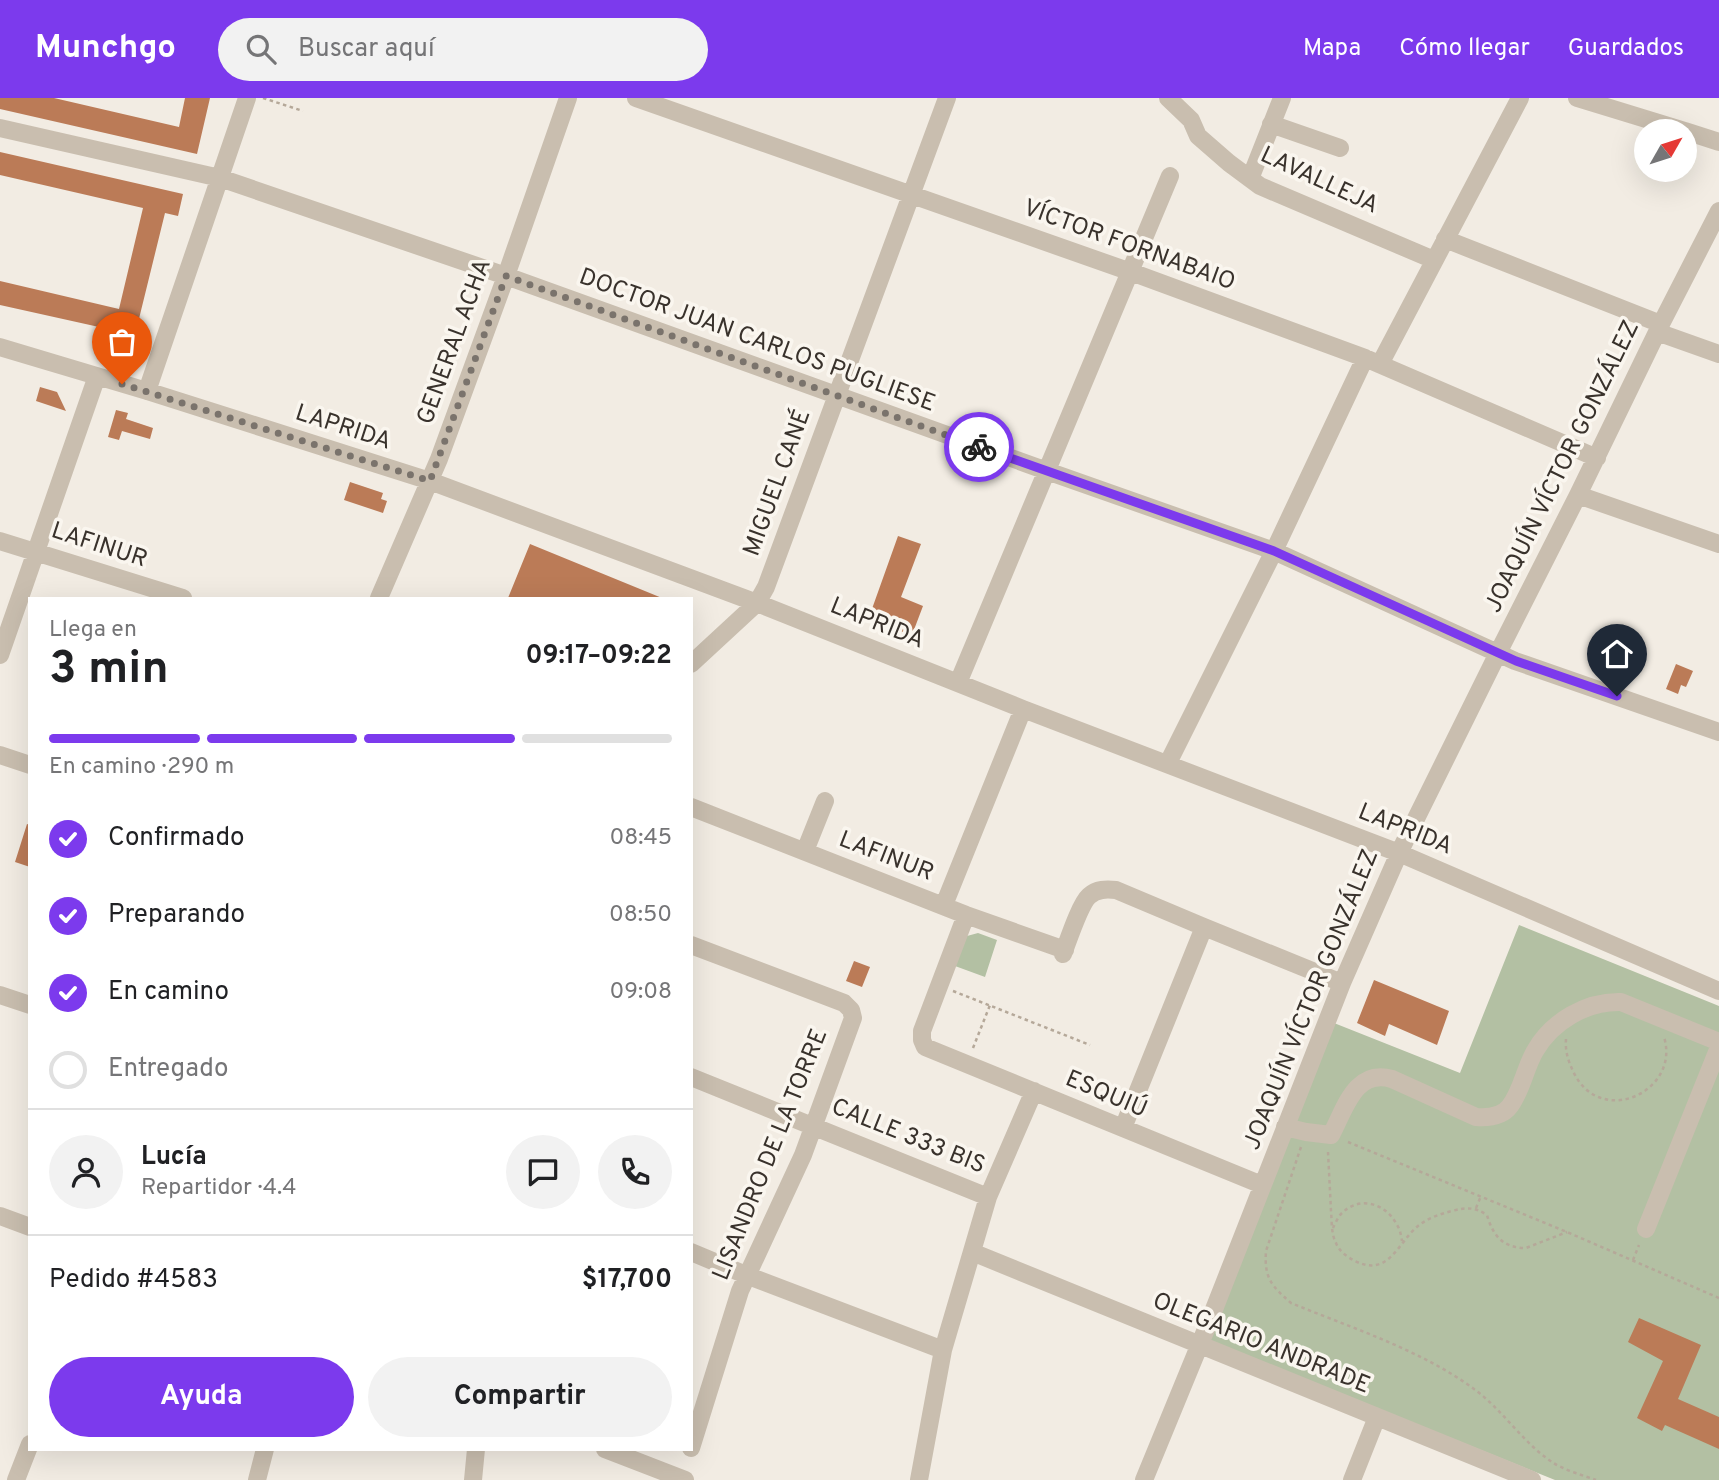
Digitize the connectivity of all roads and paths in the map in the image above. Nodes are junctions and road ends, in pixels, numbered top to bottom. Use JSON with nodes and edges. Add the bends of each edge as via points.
{"nodes":[{"id":1,"x":247,"y":98,"type":"edge"},
{"id":2,"x":263,"y":98,"type":"edge"},
{"id":3,"x":568,"y":98,"type":"edge"},
{"id":4,"x":636,"y":98,"type":"edge"},
{"id":5,"x":947,"y":98,"type":"edge"},
{"id":6,"x":1168,"y":98,"type":"edge"},
{"id":7,"x":1282,"y":98,"type":"edge"},
{"id":8,"x":1520,"y":98,"type":"edge"},
{"id":9,"x":1577,"y":98,"type":"edge"},
{"id":10,"x":303,"y":111,"type":"dead end"},
{"id":11,"x":1646,"y":119,"type":"edge"},
{"id":12,"x":1272,"y":124,"type":"junction"},
{"id":13,"x":0,"y":128,"type":"edge"},
{"id":14,"x":1698,"y":135,"type":"edge"},
{"id":15,"x":1719,"y":142,"type":"edge"},
{"id":16,"x":1340,"y":148,"type":"dead end"},
{"id":17,"x":1170,"y":176,"type":"dead end"},
{"id":18,"x":220,"y":178,"type":"junction"},
{"id":19,"x":1250,"y":179,"type":"junction"},
{"id":20,"x":910,"y":194,"type":"junction"},
{"id":21,"x":1719,"y":211,"type":"edge"},
{"id":22,"x":1445,"y":239,"type":"junction"},
{"id":23,"x":1434,"y":260,"type":"junction"},
{"id":24,"x":1131,"y":272,"type":"junction"},
{"id":25,"x":506,"y":276,"type":"junction"},
{"id":26,"x":1659,"y":328,"type":"junction"},
{"id":27,"x":0,"y":346,"type":"edge"},
{"id":28,"x":1719,"y":354,"type":"edge"},
{"id":29,"x":1373,"y":361,"type":"junction"},
{"id":30,"x":97,"y":376,"type":"junction"},
{"id":31,"x":147,"y":391,"type":"junction"},
{"id":32,"x":836,"y":396,"type":"junction"},
{"id":33,"x":1597,"y":458,"type":"junction"},
{"id":34,"x":1046,"y":471,"type":"junction"},
{"id":35,"x":430,"y":481,"type":"junction"},
{"id":36,"x":1578,"y":495,"type":"junction"},
{"id":37,"x":0,"y":541,"type":"edge"},
{"id":38,"x":1719,"y":544,"type":"edge"},
{"id":39,"x":1274,"y":551,"type":"junction"},
{"id":40,"x":36,"y":552,"type":"junction"},
{"id":41,"x":180,"y":597,"type":"edge"},
{"id":42,"x":379,"y":597,"type":"edge"},
{"id":43,"x":757,"y":603,"type":"junction"},
{"id":44,"x":1498,"y":653,"type":"junction"},
{"id":45,"x":0,"y":655,"type":"edge"},
{"id":46,"x":693,"y":662,"type":"edge"},
{"id":47,"x":958,"y":683,"type":"junction"},
{"id":48,"x":1023,"y":709,"type":"junction"},
{"id":49,"x":1719,"y":732,"type":"edge"},
{"id":50,"x":0,"y":755,"type":"edge"},
{"id":51,"x":1168,"y":763,"type":"junction"},
{"id":52,"x":28,"y":764,"type":"edge"},
{"id":53,"x":825,"y":801,"type":"dead end"},
{"id":54,"x":693,"y":808,"type":"edge"},
{"id":55,"x":805,"y":851,"type":"junction"},
{"id":56,"x":1399,"y":853,"type":"junction"},
{"id":57,"x":944,"y":905,"type":"junction"},
{"id":58,"x":966,"y":915,"type":"junction"},
{"id":59,"x":1204,"y":928,"type":"junction"},
{"id":60,"x":693,"y":946,"type":"edge"},
{"id":61,"x":1342,"y":983,"type":"junction"},
{"id":62,"x":940,"y":986,"type":"junction"},
{"id":63,"x":1719,"y":991,"type":"edge"},
{"id":64,"x":0,"y":995,"type":"edge"},
{"id":65,"x":28,"y":1004,"type":"edge"},
{"id":66,"x":990,"y":1005,"type":"junction"},
{"id":67,"x":1656,"y":1017,"type":"junction"},
{"id":68,"x":1567,"y":1036,"type":"dead end"},
{"id":69,"x":1090,"y":1045,"type":"dead end"},
{"id":70,"x":1719,"y":1045,"type":"edge"},
{"id":71,"x":967,"y":1064,"type":"junction"},
{"id":72,"x":693,"y":1078,"type":"edge"},
{"id":73,"x":1034,"y":1091,"type":"junction"},
{"id":74,"x":814,"y":1125,"type":"junction"},
{"id":75,"x":1285,"y":1126,"type":"junction"},
{"id":76,"x":1123,"y":1128,"type":"junction"},
{"id":77,"x":1306,"y":1132,"type":"junction"},
{"id":78,"x":1331,"y":1135,"type":"junction"},
{"id":79,"x":1262,"y":1185,"type":"junction"},
{"id":80,"x":1480,"y":1196,"type":"junction"},
{"id":81,"x":988,"y":1197,"type":"junction"},
{"id":82,"x":1476,"y":1208,"type":"junction"},
{"id":83,"x":0,"y":1216,"type":"edge"},
{"id":84,"x":28,"y":1226,"type":"edge"},
{"id":85,"x":1333,"y":1228,"type":"junction"},
{"id":86,"x":1646,"y":1229,"type":"dead end"},
{"id":87,"x":1566,"y":1232,"type":"junction"},
{"id":88,"x":1403,"y":1243,"type":"junction"},
{"id":89,"x":972,"y":1252,"type":"junction"},
{"id":90,"x":693,"y":1253,"type":"edge"},
{"id":91,"x":746,"y":1275,"type":"junction"},
{"id":92,"x":1719,"y":1298,"type":"edge"},
{"id":93,"x":1199,"y":1345,"type":"junction"},
{"id":94,"x":943,"y":1350,"type":"junction"},
{"id":95,"x":1377,"y":1417,"type":"junction"},
{"id":96,"x":693,"y":1443,"type":"edge"},
{"id":97,"x":28,"y":1449,"type":"edge"},
{"id":98,"x":264,"y":1451,"type":"edge"},
{"id":99,"x":476,"y":1451,"type":"edge"},
{"id":100,"x":610,"y":1451,"type":"edge"},
{"id":101,"x":690,"y":1451,"type":"edge"},
{"id":102,"x":16,"y":1480,"type":"edge"},
{"id":103,"x":257,"y":1480,"type":"edge"},
{"id":104,"x":473,"y":1480,"type":"edge"},
{"id":105,"x":683,"y":1480,"type":"edge"},
{"id":106,"x":919,"y":1480,"type":"edge"},
{"id":107,"x":1144,"y":1480,"type":"edge"},
{"id":108,"x":1352,"y":1480,"type":"edge"},
{"id":109,"x":1532,"y":1480,"type":"edge"},
{"id":110,"x":1596,"y":1480,"type":"edge"}],
"edges":[{"from":1,"to":18,"type":"street"},
{"from":2,"to":10,"type":"path"},
{"from":3,"to":25,"type":"street","name":"GENERAL ACHA"},
{"from":4,"to":20,"type":"street","name":"VÍCTOR FORNABAIO"},
{"from":5,"to":20,"type":"street","name":"MIGUEL CANÉ"},
{"from":6,"to":19,"type":"street","name":"LAVALLEJA","via":[[1191,120],[1198,136]]},
{"from":7,"to":12,"type":"street"},
{"from":8,"to":22,"type":"street"},
{"from":9,"to":11,"type":"street"},
{"from":12,"to":16,"type":"street"},
{"from":12,"to":19,"type":"street"},
{"from":13,"to":18,"type":"street","name":"DOCTOR JUAN CARLOS PUGLIESE"},
{"from":14,"to":15,"type":"street"},
{"from":17,"to":24,"type":"street"},
{"from":18,"to":25,"type":"street","name":"DOCTOR JUAN CARLOS PUGLIESE"},
{"from":18,"to":31,"type":"street"},
{"from":19,"to":23,"type":"street","name":"LAVALLEJA"},
{"from":20,"to":24,"type":"street","name":"VÍCTOR FORNABAIO"},
{"from":20,"to":32,"type":"street","name":"MIGUEL CANÉ"},
{"from":21,"to":26,"type":"street","name":"JOAQUÍN VÍCTOR GONZÁLEZ"},
{"from":22,"to":23,"type":"street"},
{"from":22,"to":26,"type":"street"},
{"from":23,"to":29,"type":"street"},
{"from":24,"to":29,"type":"street","name":"VÍCTOR FORNABAIO"},
{"from":24,"to":34,"type":"street"},
{"from":25,"to":32,"type":"street","name":"DOCTOR JUAN CARLOS PUGLIESE"},
{"from":25,"to":35,"type":"street","name":"GENERAL ACHA"},
{"from":26,"to":28,"type":"street"},
{"from":26,"to":33,"type":"street","name":"JOAQUÍN VÍCTOR GONZÁLEZ"},
{"from":27,"to":30,"type":"street","name":"LAPRIDA"},
{"from":29,"to":33,"type":"street","name":"VÍCTOR FORNABAIO"},
{"from":29,"to":39,"type":"street"},
{"from":30,"to":31,"type":"street","name":"LAPRIDA"},
{"from":30,"to":40,"type":"street"},
{"from":31,"to":35,"type":"street","name":"LAPRIDA"},
{"from":32,"to":34,"type":"street","name":"DOCTOR JUAN CARLOS PUGLIESE"},
{"from":32,"to":43,"type":"street","name":"MIGUEL CANÉ"},
{"from":33,"to":36,"type":"street","name":"JOAQUÍN VÍCTOR GONZÁLEZ"},
{"from":34,"to":39,"type":"street","name":"DOCTOR JUAN CARLOS PUGLIESE"},
{"from":34,"to":47,"type":"street"},
{"from":35,"to":42,"type":"street","name":"GENERAL ACHA"},
{"from":35,"to":43,"type":"street","name":"LAPRIDA"},
{"from":36,"to":38,"type":"street"},
{"from":36,"to":44,"type":"street","name":"JOAQUÍN VÍCTOR GONZÁLEZ"},
{"from":37,"to":40,"type":"street","name":"LAFINUR"},
{"from":39,"to":44,"type":"street","name":"DOCTOR JUAN CARLOS PUGLIESE"},
{"from":39,"to":51,"type":"street"},
{"from":40,"to":41,"type":"street","name":"LAFINUR"},
{"from":40,"to":45,"type":"street"},
{"from":43,"to":46,"type":"street","name":"MIGUEL CANÉ"},
{"from":43,"to":47,"type":"street","name":"LAPRIDA"},
{"from":44,"to":49,"type":"street","name":"DOCTOR JUAN CARLOS PUGLIESE"},
{"from":44,"to":56,"type":"street","name":"JOAQUÍN VÍCTOR GONZÁLEZ"},
{"from":47,"to":48,"type":"street","name":"LAPRIDA"},
{"from":48,"to":51,"type":"street","name":"LAPRIDA"},
{"from":48,"to":57,"type":"street"},
{"from":50,"to":52,"type":"street"},
{"from":51,"to":56,"type":"street","name":"LAPRIDA"},
{"from":53,"to":55,"type":"street"},
{"from":54,"to":55,"type":"street","name":"LAFINUR"},
{"from":55,"to":57,"type":"street","name":"LAFINUR"},
{"from":56,"to":61,"type":"street","name":"JOAQUÍN VÍCTOR GONZÁLEZ"},
{"from":56,"to":63,"type":"street","name":"LAPRIDA"},
{"from":57,"to":58,"type":"street","name":"LAFINUR"},
{"from":58,"to":59,"type":"street","name":"LAFINUR","via":[[1064,952],[1084,902],[1101,889],[1116,890]]},
{"from":58,"to":62,"type":"street"},
{"from":59,"to":61,"type":"street"},
{"from":59,"to":76,"type":"street"},
{"from":60,"to":74,"type":"street","name":"LISANDRO DE LA TORRE","via":[[844,1003],[851,1010],[853,1018]]},
{"from":61,"to":75,"type":"street","name":"JOAQUÍN VÍCTOR GONZÁLEZ"},
{"from":62,"to":66,"type":"path"},
{"from":62,"to":71,"type":"street","name":"ESQUIÚ","via":[[922,1040],[932,1051]]},
{"from":64,"to":65,"type":"street"},
{"from":66,"to":69,"type":"path"},
{"from":66,"to":71,"type":"path"},
{"from":67,"to":68,"type":"path","via":[[1668,1049],[1667,1059],[1649,1088],[1631,1099],[1604,1100],[1583,1088],[1568,1060]]},
{"from":67,"to":70,"type":"street"},
{"from":67,"to":78,"type":"street","via":[[1608,1001],[1560,1022],[1535,1050],[1510,1107],[1498,1116],[1476,1117],[1392,1079],[1372,1076],[1354,1090]]},
{"from":70,"to":86,"type":"street"},
{"from":71,"to":73,"type":"street","name":"ESQUIÚ"},
{"from":72,"to":74,"type":"street","name":"CALLE 333 BIS"},
{"from":73,"to":76,"type":"street","name":"ESQUIÚ"},
{"from":73,"to":81,"type":"street"},
{"from":74,"to":81,"type":"street","name":"CALLE 333 BIS"},
{"from":74,"to":91,"type":"street","name":"LISANDRO DE LA TORRE"},
{"from":75,"to":77,"type":"street"},
{"from":75,"to":79,"type":"street","name":"JOAQUÍN VÍCTOR GONZÁLEZ"},
{"from":76,"to":79,"type":"street","name":"ESQUIÚ"},
{"from":77,"to":78,"type":"street"},
{"from":77,"to":110,"type":"path","via":[[1266,1251],[1267,1278],[1275,1289],[1292,1303],[1448,1372],[1477,1391],[1554,1464]]},
{"from":78,"to":80,"type":"path"},
{"from":78,"to":85,"type":"path"},
{"from":79,"to":93,"type":"street","name":"JOAQUÍN VÍCTOR GONZÁLEZ"},
{"from":80,"to":82,"type":"path"},
{"from":80,"to":87,"type":"path"},
{"from":81,"to":89,"type":"street"},
{"from":82,"to":87,"type":"path","via":[[1487,1215],[1500,1240],[1511,1246],[1526,1248]]},
{"from":82,"to":88,"type":"path","via":[[1435,1215],[1419,1224]]},
{"from":83,"to":84,"type":"street"},
{"from":85,"to":88,"type":"path","via":[[1336,1243],[1347,1257],[1361,1264],[1386,1261]]},
{"from":85,"to":88,"type":"path","via":[[1352,1206],[1374,1204],[1392,1217]]},
{"from":87,"to":92,"type":"path"},
{"from":89,"to":93,"type":"street","name":"OLEGARIO ANDRADE"},
{"from":89,"to":94,"type":"street"},
{"from":90,"to":91,"type":"street"},
{"from":91,"to":94,"type":"street"},
{"from":91,"to":96,"type":"street","name":"LISANDRO DE LA TORRE"},
{"from":93,"to":95,"type":"street","name":"OLEGARIO ANDRADE"},
{"from":93,"to":107,"type":"street","name":"JOAQUÍN VÍCTOR GONZÁLEZ"},
{"from":94,"to":106,"type":"street"},
{"from":95,"to":108,"type":"street"},
{"from":95,"to":109,"type":"street","name":"OLEGARIO ANDRADE"},
{"from":97,"to":102,"type":"street"},
{"from":98,"to":103,"type":"street"},
{"from":99,"to":104,"type":"street"},
{"from":100,"to":105,"type":"street"},
{"from":101,"to":105,"type":"street","name":"LISANDRO DE LA TORRE"}]}
